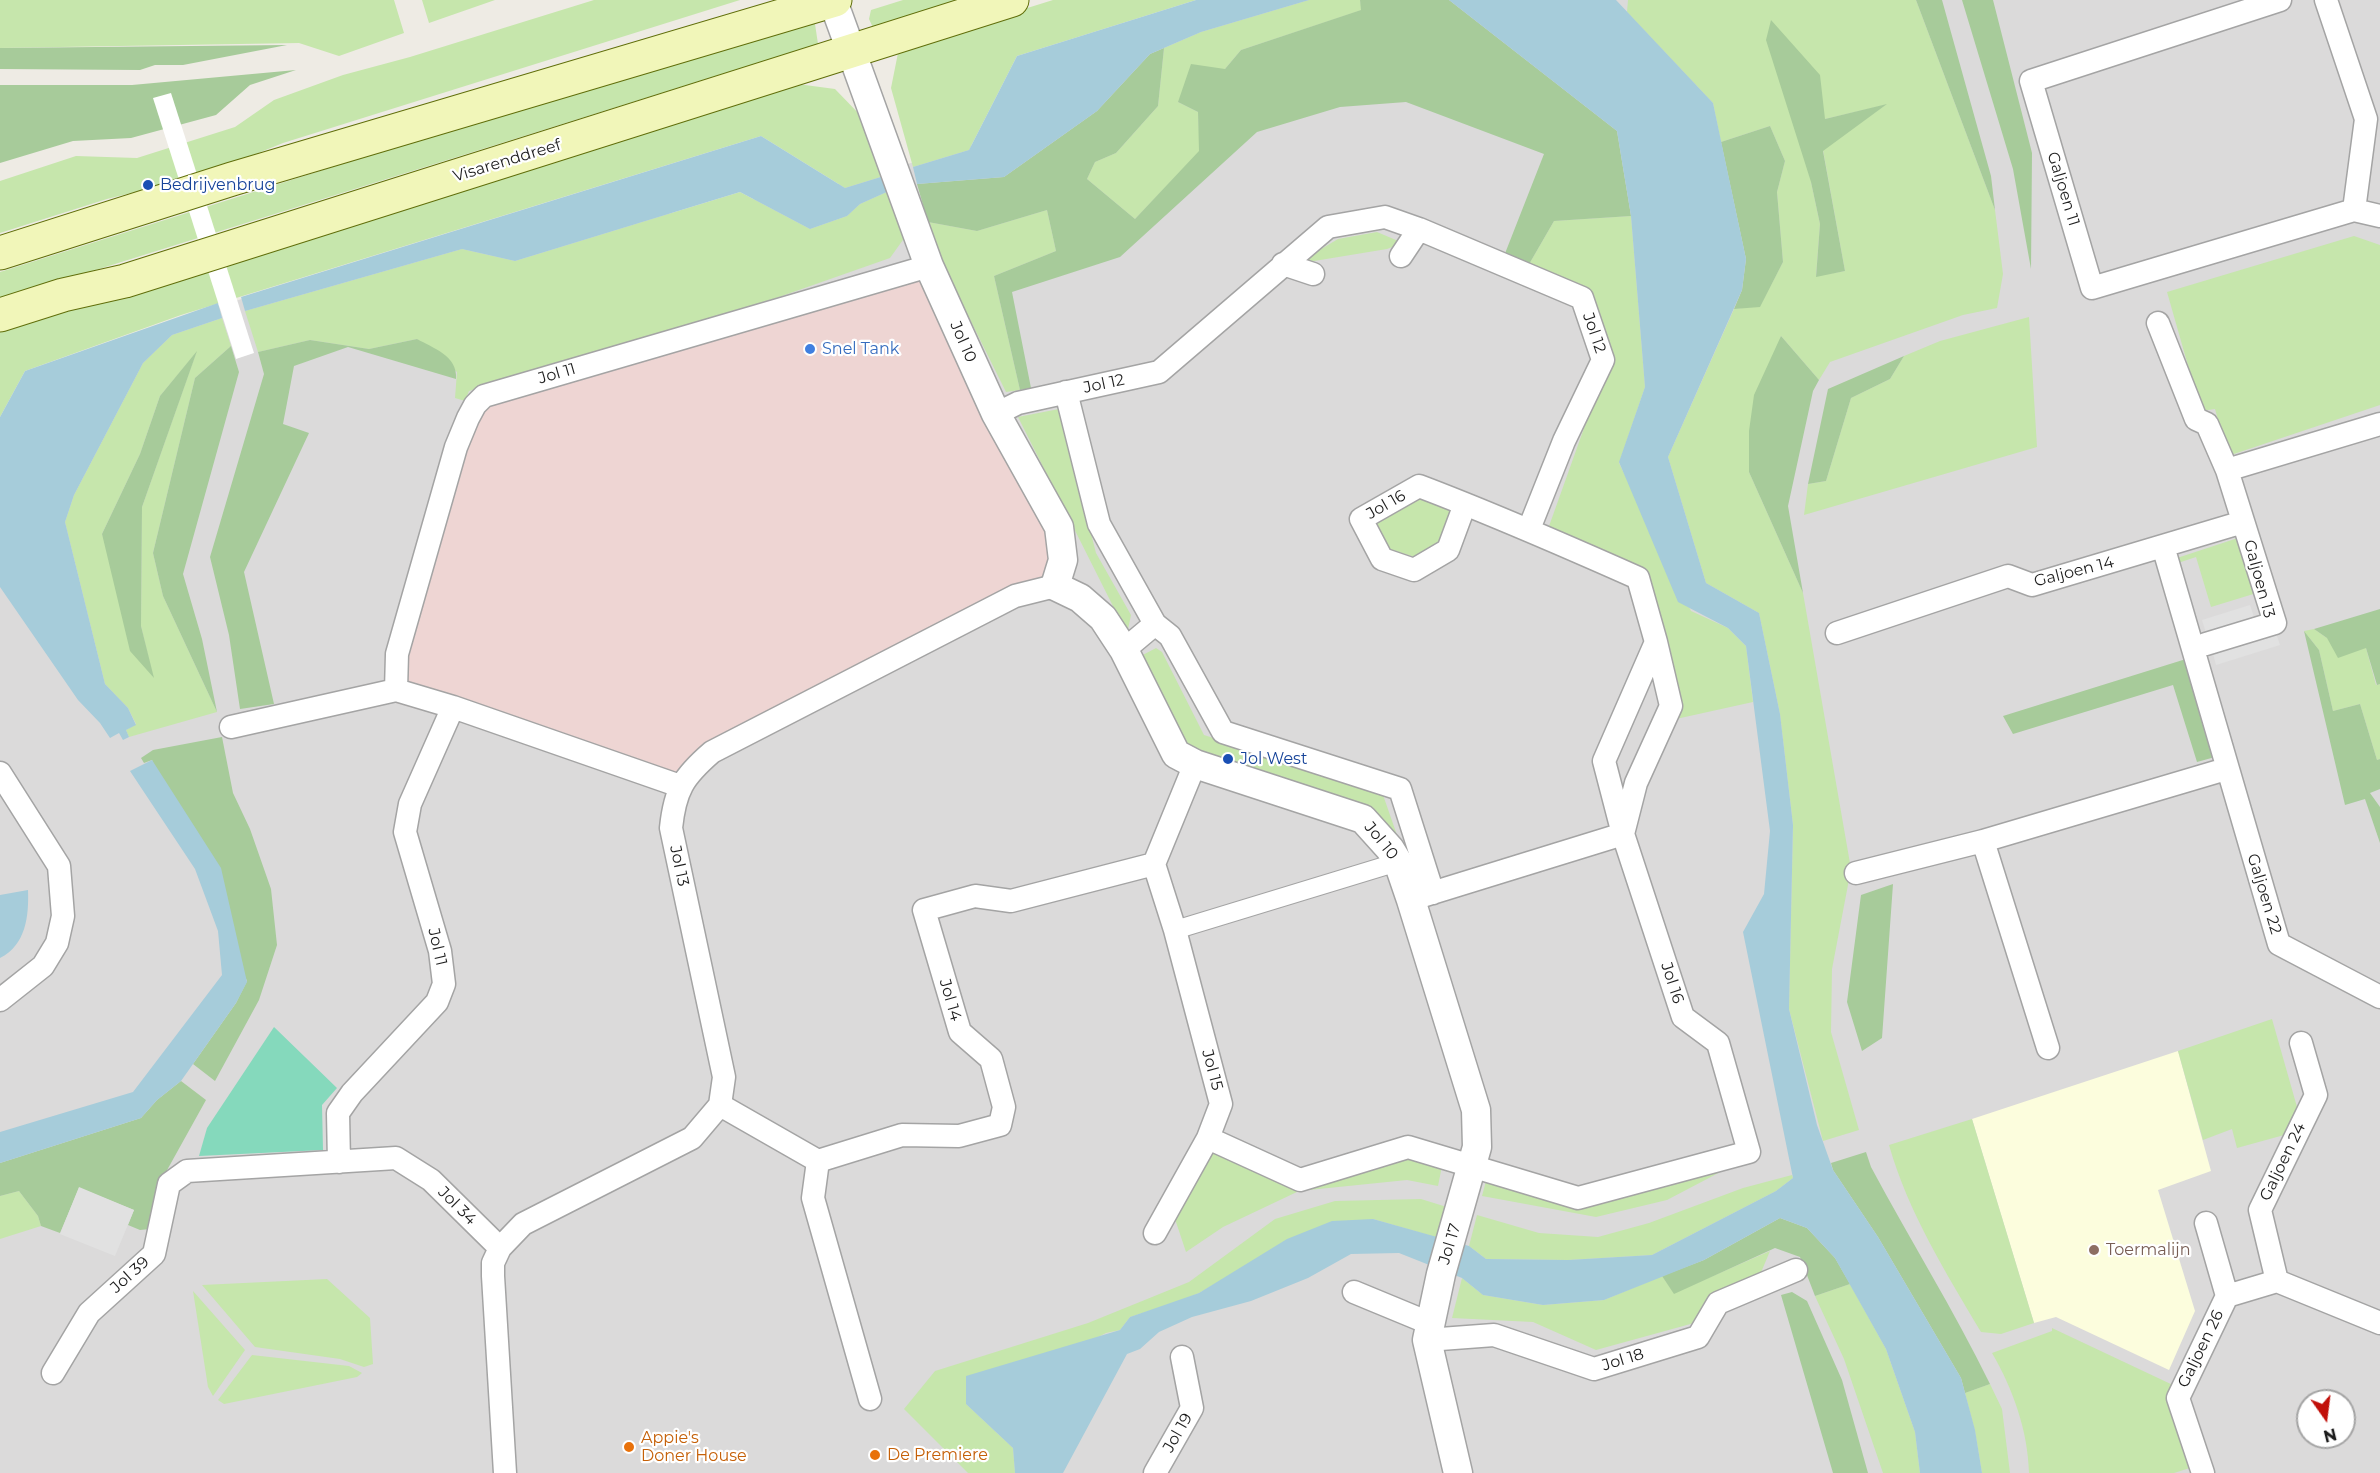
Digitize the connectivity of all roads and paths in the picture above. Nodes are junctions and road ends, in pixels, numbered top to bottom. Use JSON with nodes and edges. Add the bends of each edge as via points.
{"nodes":[{"id":1,"x":834,"y":0,"type":"edge"},
{"id":2,"x":1012,"y":0,"type":"edge"},
{"id":3,"x":2280,"y":0,"type":"edge"},
{"id":4,"x":2326,"y":0,"type":"edge"},
{"id":5,"x":851,"y":53,"type":"junction"},
{"id":6,"x":2354,"y":210,"type":"junction"},
{"id":7,"x":2380,"y":216,"type":"edge"},
{"id":8,"x":1419,"y":229,"type":"junction"},
{"id":9,"x":0,"y":253,"type":"edge"},
{"id":10,"x":1401,"y":256,"type":"dead end"},
{"id":11,"x":1283,"y":264,"type":"junction"},
{"id":12,"x":928,"y":266,"type":"junction"},
{"id":13,"x":1313,"y":274,"type":"dead end"},
{"id":14,"x":0,"y":315,"type":"edge"},
{"id":15,"x":2158,"y":323,"type":"dead end"},
{"id":16,"x":1066,"y":392,"type":"junction"},
{"id":17,"x":996,"y":414,"type":"junction"},
{"id":18,"x":2380,"y":424,"type":"edge"},
{"id":19,"x":2227,"y":470,"type":"junction"},
{"id":20,"x":1465,"y":504,"type":"junction"},
{"id":21,"x":2243,"y":522,"type":"junction"},
{"id":22,"x":1529,"y":529,"type":"junction"},
{"id":23,"x":2163,"y":546,"type":"junction"},
{"id":24,"x":1055,"y":586,"type":"junction"},
{"id":25,"x":1155,"y":624,"type":"junction"},
{"id":26,"x":1837,"y":633,"type":"dead end"},
{"id":27,"x":1656,"y":642,"type":"junction"},
{"id":28,"x":2206,"y":644,"type":"dead end"},
{"id":29,"x":1124,"y":650,"type":"junction"},
{"id":30,"x":396,"y":690,"type":"junction"},
{"id":31,"x":453,"y":707,"type":"junction"},
{"id":32,"x":231,"y":727,"type":"dead end"},
{"id":33,"x":1195,"y":764,"type":"junction"},
{"id":34,"x":2226,"y":769,"type":"junction"},
{"id":35,"x":0,"y":773,"type":"edge"},
{"id":36,"x":680,"y":786,"type":"junction"},
{"id":37,"x":1623,"y":834,"type":"junction"},
{"id":38,"x":1983,"y":841,"type":"junction"},
{"id":39,"x":1398,"y":862,"type":"junction"},
{"id":40,"x":1154,"y":864,"type":"junction"},
{"id":41,"x":1856,"y":873,"type":"dead end"},
{"id":42,"x":1422,"y":896,"type":"junction"},
{"id":43,"x":1175,"y":930,"type":"junction"},
{"id":44,"x":2380,"y":997,"type":"edge"},
{"id":45,"x":0,"y":1000,"type":"edge"},
{"id":46,"x":2301,"y":1043,"type":"dead end"},
{"id":47,"x":2048,"y":1048,"type":"dead end"},
{"id":48,"x":720,"y":1105,"type":"junction"},
{"id":49,"x":1208,"y":1137,"type":"junction"},
{"id":50,"x":818,"y":1161,"type":"junction"},
{"id":51,"x":339,"y":1162,"type":"junction"},
{"id":52,"x":1472,"y":1166,"type":"junction"},
{"id":53,"x":187,"y":1171,"type":"joint"},
{"id":54,"x":2206,"y":1223,"type":"dead end"},
{"id":55,"x":1155,"y":1233,"type":"dead end"},
{"id":56,"x":500,"y":1248,"type":"junction"},
{"id":57,"x":1796,"y":1270,"type":"dead end"},
{"id":58,"x":2277,"y":1281,"type":"junction"},
{"id":59,"x":1354,"y":1292,"type":"dead end"},
{"id":60,"x":2227,"y":1296,"type":"junction"},
{"id":61,"x":2380,"y":1323,"type":"edge"},
{"id":62,"x":1428,"y":1332,"type":"junction"},
{"id":63,"x":1182,"y":1357,"type":"dead end"},
{"id":64,"x":53,"y":1373,"type":"dead end"},
{"id":65,"x":870,"y":1400,"type":"dead end"},
{"id":66,"x":2199,"y":1472,"type":"edge"},
{"id":67,"x":505,"y":1473,"type":"edge"},
{"id":68,"x":1155,"y":1473,"type":"edge"},
{"id":69,"x":1458,"y":1473,"type":"edge"}],
"edges":[{"from":1,"to":5,"type":"street","name":"Jol 10"},
{"from":1,"to":9,"type":"main road","via":[[232,179]]},
{"from":2,"to":5,"type":"main road","name":"Visarenddreef"},
{"from":3,"to":6,"type":"street","name":"Galjoen 11","via":[[2031,81],[2092,288]]},
{"from":4,"to":6,"type":"street","via":[[2366,119]]},
{"from":5,"to":12,"type":"street","name":"Jol 10"},
{"from":5,"to":14,"type":"main road","name":"Visarenddreef","via":[[125,281]]},
{"from":6,"to":7,"type":"street","name":"Galjoen 11"},
{"from":8,"to":10,"type":"street"},
{"from":8,"to":11,"type":"street","name":"Jol 12","via":[[1385,217],[1328,227]]},
{"from":8,"to":22,"type":"street","name":"Jol 12","via":[[1582,298],[1603,360],[1564,441]]},
{"from":11,"to":13,"type":"street"},
{"from":11,"to":16,"type":"street","name":"Jol 12","via":[[1159,372]]},
{"from":12,"to":17,"type":"street","name":"Jol 10"},
{"from":12,"to":30,"type":"street","name":"Jol 11","via":[[484,396],[468,418],[439,504],[397,654]]},
{"from":15,"to":19,"type":"street","name":"Galjoen 13","via":[[2196,419],[2207,424]]},
{"from":16,"to":17,"type":"street","name":"Jol 12","via":[[1018,403]]},
{"from":16,"to":25,"type":"street","name":"Jol 10","via":[[1099,524]]},
{"from":17,"to":24,"type":"street","name":"Jol 10","via":[[1059,527],[1063,560]]},
{"from":18,"to":19,"type":"street"},
{"from":19,"to":21,"type":"street","name":"Galjoen 13"},
{"from":20,"to":20,"type":"street","name":"Jol 16","via":[[1448,550],[1414,570],[1382,559],[1361,519],[1419,486]]},
{"from":20,"to":22,"type":"street","name":"Jol 16"},
{"from":21,"to":23,"type":"street","name":"Galjoen 14"},
{"from":21,"to":28,"type":"street","name":"Galjoen 13","via":[[2274,623]]},
{"from":22,"to":27,"type":"street","name":"Jol 16","via":[[1638,578]]},
{"from":23,"to":26,"type":"street","name":"Galjoen 14","via":[[2032,585],[2008,576]]},
{"from":23,"to":34,"type":"street","name":"Galjoen 22"},
{"from":24,"to":29,"type":"street","name":"Jol 10","via":[[1080,598],[1103,618]]},
{"from":24,"to":36,"type":"street","name":"Jol 13","via":[[1015,596],[722,747],[689,772]]},
{"from":25,"to":29,"type":"street"},
{"from":25,"to":42,"type":"street","name":"Jol 10","via":[[1170,636],[1223,732],[1400,789]]},
{"from":27,"to":37,"type":"street","name":"Jol 16","via":[[1671,706],[1636,783]]},
{"from":27,"to":37,"type":"street","name":"Jol 16","via":[[1604,761]]},
{"from":29,"to":33,"type":"street","name":"Jol 10","via":[[1176,754]]},
{"from":30,"to":31,"type":"street"},
{"from":30,"to":32,"type":"street"},
{"from":31,"to":36,"type":"street"},
{"from":31,"to":51,"type":"street","name":"Jol 11","via":[[410,804],[405,832],[440,951],[444,984],[437,1002],[338,1113]]},
{"from":33,"to":39,"type":"street","name":"Jol 10","via":[[1363,819]]},
{"from":33,"to":40,"type":"street"},
{"from":34,"to":38,"type":"street"},
{"from":34,"to":44,"type":"street","name":"Galjoen 22","via":[[2279,944]]},
{"from":35,"to":45,"type":"street","via":[[59,866],[63,916],[57,942],[43,966]]},
{"from":36,"to":48,"type":"street","name":"Jol 13","via":[[671,828],[724,1077]]},
{"from":37,"to":42,"type":"street"},
{"from":37,"to":52,"type":"street","name":"Jol 16","via":[[1683,1017],[1718,1043],[1749,1152],[1578,1198]]},
{"from":38,"to":41,"type":"street"},
{"from":38,"to":47,"type":"street"},
{"from":39,"to":42,"type":"street","name":"Jol 10"},
{"from":39,"to":43,"type":"street"},
{"from":40,"to":43,"type":"street","name":"Jol 15"},
{"from":40,"to":50,"type":"street","name":"Jol 14","via":[[1011,901],[975,896],[924,910],[960,1032],[991,1059],[1004,1107],[1000,1125],[959,1136],[902,1135]]},
{"from":42,"to":52,"type":"street","name":"Jol 10","via":[[1476,1110],[1477,1147]]},
{"from":43,"to":49,"type":"street","name":"Jol 15","via":[[1221,1104]]},
{"from":46,"to":58,"type":"street","name":"Galjoen 24","via":[[2316,1095],[2260,1210]]},
{"from":48,"to":50,"type":"street"},
{"from":48,"to":56,"type":"street","via":[[692,1138],[523,1224]]},
{"from":49,"to":52,"type":"street","via":[[1300,1180],[1408,1147]]},
{"from":49,"to":55,"type":"street","name":"Jol 15"},
{"from":50,"to":65,"type":"street","via":[[813,1198]]},
{"from":51,"to":53,"type":"street","name":"Jol 34"},
{"from":51,"to":56,"type":"street","name":"Jol 34","via":[[396,1158],[431,1180]]},
{"from":52,"to":62,"type":"street","name":"Jol 17"},
{"from":53,"to":64,"type":"street","name":"Jol 39","via":[[169,1184],[154,1254],[89,1313]]},
{"from":54,"to":60,"type":"street","name":"Galjoen 26"},
{"from":56,"to":67,"type":"street","via":[[493,1263],[493,1276]]},
{"from":57,"to":62,"type":"street","name":"Jol 18","via":[[1718,1304],[1698,1337],[1594,1369],[1494,1335]]},
{"from":58,"to":60,"type":"street","name":"Galjoen 26"},
{"from":58,"to":61,"type":"street"},
{"from":59,"to":62,"type":"street"},
{"from":60,"to":66,"type":"street","name":"Galjoen 26","via":[[2178,1398]]},
{"from":62,"to":69,"type":"street","name":"Jol 17"},
{"from":63,"to":68,"type":"street","name":"Jol 19","via":[[1192,1408]]}]}
